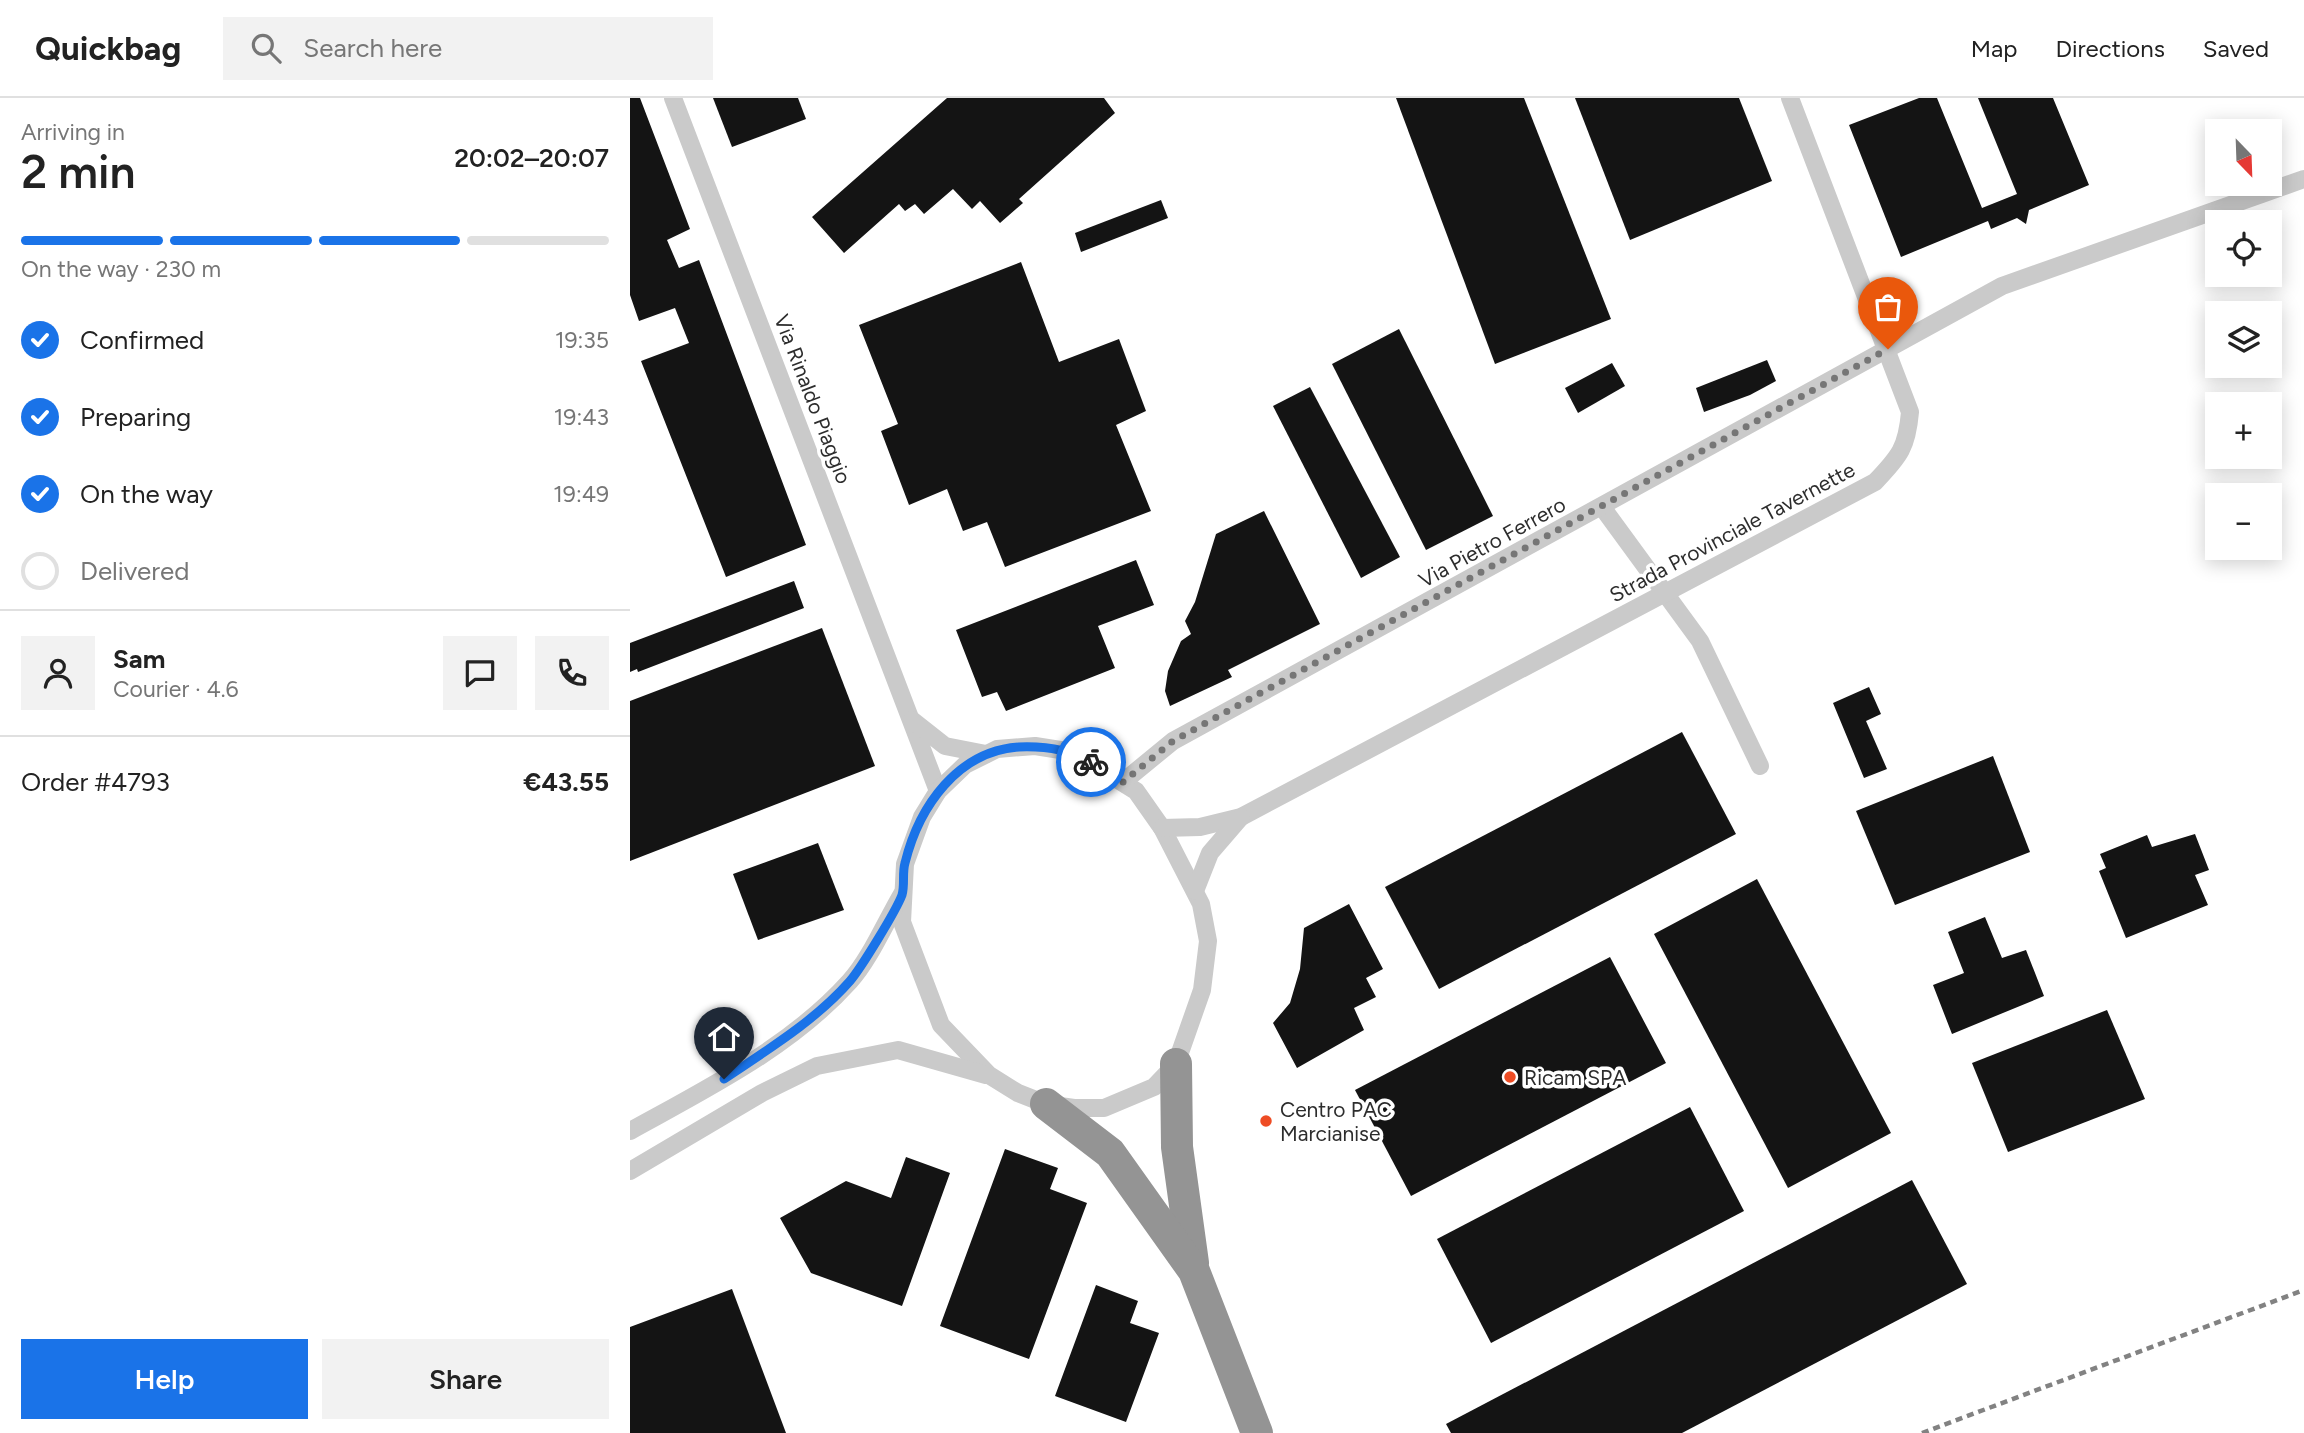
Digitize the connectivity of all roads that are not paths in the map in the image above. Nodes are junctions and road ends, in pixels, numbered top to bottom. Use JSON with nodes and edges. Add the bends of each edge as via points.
{"nodes":[{"id":1,"x":673,"y":98,"type":"edge"},
{"id":2,"x":1790,"y":98,"type":"edge"},
{"id":3,"x":2304,"y":178,"type":"edge"},
{"id":4,"x":1888,"y":349,"type":"junction"},
{"id":5,"x":1602,"y":507,"type":"junction"},
{"id":6,"x":1663,"y":594,"type":"junction"},
{"id":7,"x":910,"y":717,"type":"junction"},
{"id":8,"x":986,"y":754,"type":"junction"},
{"id":9,"x":1759,"y":766,"type":"dead end"},
{"id":10,"x":1123,"y":782,"type":"junction"},
{"id":11,"x":938,"y":791,"type":"junction"},
{"id":12,"x":1241,"y":817,"type":"junction"},
{"id":13,"x":1161,"y":828,"type":"junction"},
{"id":14,"x":1195,"y":891,"type":"junction"},
{"id":15,"x":902,"y":894,"type":"junction"},
{"id":16,"x":1176,"y":1064,"type":"junction"},
{"id":17,"x":989,"y":1075,"type":"junction"},
{"id":18,"x":1046,"y":1104,"type":"junction"},
{"id":19,"x":630,"y":1131,"type":"edge"},
{"id":20,"x":630,"y":1171,"type":"edge"},
{"id":21,"x":1194,"y":1271,"type":"junction"},
{"id":22,"x":1241,"y":1392,"type":"junction"},
{"id":23,"x":1244,"y":1433,"type":"edge"},
{"id":24,"x":1257,"y":1433,"type":"edge"},
{"id":25,"x":1270,"y":1433,"type":"edge"}],
"edges":[{"from":1,"to":7,"type":"street","name":"Via Rinaldo Piaggio"},
{"from":2,"to":4,"type":"street","name":"Strada Provinciale Tavernette"},
{"from":3,"to":4,"type":"street","name":"Via Pietro Ferrero","via":[[2002,286]]},
{"from":4,"to":5,"type":"street","name":"Via Pietro Ferrero"},
{"from":4,"to":6,"type":"street","name":"Strada Provinciale Tavernette","via":[[1910,412],[1908,440],[1892,464],[1875,482]]},
{"from":5,"to":6,"type":"street"},
{"from":5,"to":10,"type":"street","name":"Via Pietro Ferrero","via":[[1173,741]]},
{"from":6,"to":9,"type":"street","via":[[1700,641]]},
{"from":6,"to":12,"type":"street","name":"Strada Provinciale Tavernette"},
{"from":7,"to":8,"type":"street","name":"Via Rinaldo Piaggio","via":[[945,746]]},
{"from":7,"to":11,"type":"street","name":"Via Rinaldo Piaggio"},
{"from":8,"to":10,"type":"street","via":[[1035,746],[1073,751]]},
{"from":8,"to":11,"type":"street","via":[[965,765]]},
{"from":10,"to":13,"type":"street","via":[[1136,791]]},
{"from":11,"to":15,"type":"street","via":[[922,817],[905,864]]},
{"from":12,"to":13,"type":"street","name":"Strada Provinciale Tavernette","via":[[1200,827]]},
{"from":12,"to":14,"type":"street","name":"Strada Provinciale Tavernette","via":[[1210,853]]},
{"from":13,"to":14,"type":"street"},
{"from":14,"to":16,"type":"street","via":[[1208,942],[1202,990]]},
{"from":15,"to":17,"type":"street","via":[[902,922],[942,1025]]},
{"from":15,"to":19,"type":"street","via":[[851,981],[793,1032],[724,1079]]},
{"from":16,"to":18,"type":"street","via":[[1154,1087],[1104,1108]]},
{"from":16,"to":21,"type":"highway","via":[[1177,1147]]},
{"from":17,"to":18,"type":"street"},
{"from":17,"to":20,"type":"street","via":[[898,1050],[817,1066]]},
{"from":18,"to":21,"type":"highway","via":[[1110,1153]]},
{"from":21,"to":22,"type":"highway"},
{"from":22,"to":23,"type":"highway"},
{"from":22,"to":24,"type":"highway"},
{"from":22,"to":25,"type":"highway"}]}
